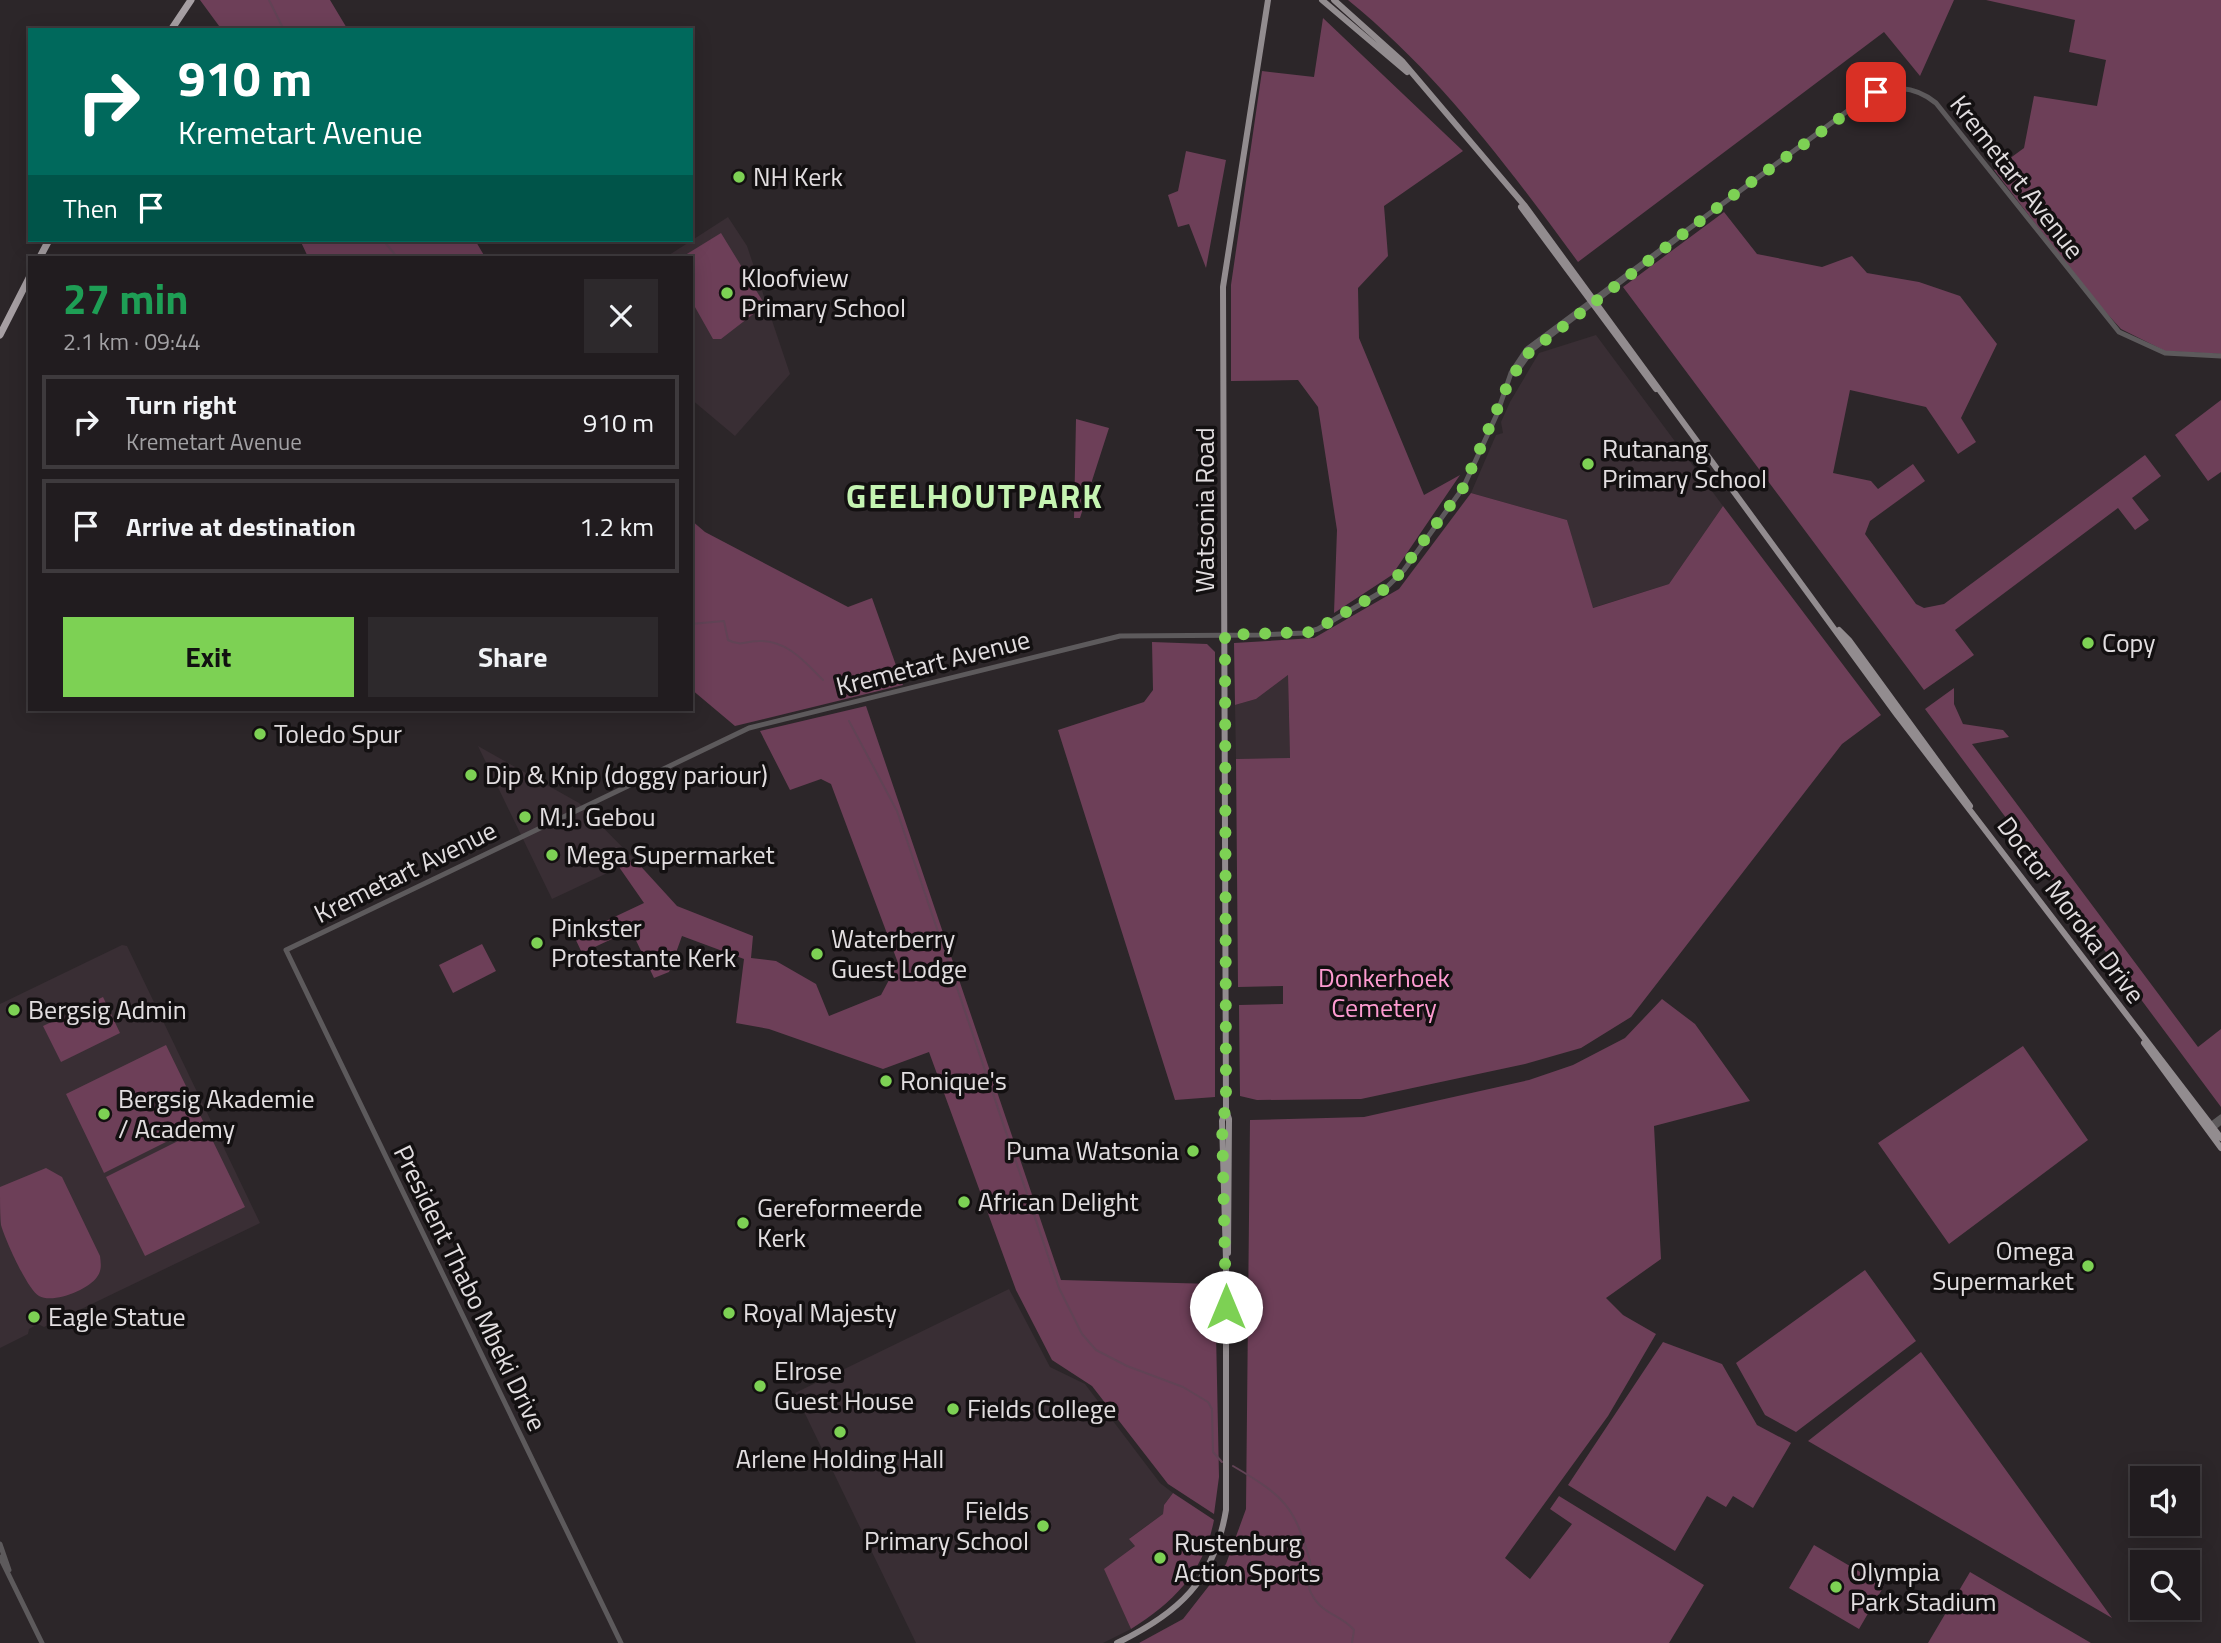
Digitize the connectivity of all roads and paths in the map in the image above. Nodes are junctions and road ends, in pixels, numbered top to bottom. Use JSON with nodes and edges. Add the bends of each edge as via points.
{"nodes":[{"id":1,"x":191,"y":0,"type":"edge"},
{"id":2,"x":1268,"y":0,"type":"edge"},
{"id":3,"x":1322,"y":0,"type":"edge"},
{"id":4,"x":1334,"y":0,"type":"edge"},
{"id":5,"x":171,"y":28,"type":"edge"},
{"id":6,"x":1417,"y":80,"type":"junction"},
{"id":7,"x":28,"y":280,"type":"edge"},
{"id":8,"x":1593,"y":302,"type":"junction"},
{"id":9,"x":0,"y":335,"type":"edge"},
{"id":10,"x":2221,"y":356,"type":"edge"},
{"id":11,"x":1225,"y":635,"type":"junction"},
{"id":12,"x":285,"y":950,"type":"joint"},
{"id":13,"x":2221,"y":1116,"type":"edge"},
{"id":14,"x":2221,"y":1122,"type":"edge"},
{"id":15,"x":2210,"y":1128,"type":"junction"},
{"id":16,"x":2221,"y":1138,"type":"edge"},
{"id":17,"x":2221,"y":1148,"type":"edge"},
{"id":18,"x":0,"y":1544,"type":"edge"},
{"id":19,"x":0,"y":1557,"type":"edge"},
{"id":20,"x":9,"y":1570,"type":"junction"},
{"id":21,"x":42,"y":1643,"type":"edge"},
{"id":22,"x":621,"y":1643,"type":"edge"},
{"id":23,"x":1117,"y":1643,"type":"edge"}],
"edges":[{"from":1,"to":5,"type":"highway"},
{"from":2,"to":11,"type":"main road","name":"Watsonia Road","via":[[1223,287]]},
{"from":3,"to":6,"type":"main road","name":"Doctor Moroka Drive"},
{"from":4,"to":6,"type":"main road","name":"Doctor Moroka Drive"},
{"from":6,"to":8,"type":"main road","name":"Doctor Moroka Drive","via":[[1483,154]]},
{"from":7,"to":9,"type":"highway"},
{"from":8,"to":10,"type":"street","name":"Kremetart Avenue","via":[[1865,98],[1884,89],[1910,89],[1936,103],[2119,332],[2165,353]]},
{"from":8,"to":11,"type":"street","name":"Kremetart Avenue","via":[[1529,353],[1509,382],[1463,488],[1390,586],[1312,632]]},
{"from":8,"to":15,"type":"main road","name":"Doctor Moroka Drive","via":[[1897,715]]},
{"from":11,"to":12,"type":"street","name":"Kremetart Avenue","via":[[1102,640],[749,728]]},
{"from":11,"to":23,"type":"main road","name":"Watsonia Road","via":[[1227,1492],[1217,1549],[1195,1588],[1172,1611]]},
{"from":12,"to":22,"type":"street","name":"President Thabo Mbeki Drive"},
{"from":13,"to":15,"type":"street"},
{"from":14,"to":15,"type":"street"},
{"from":15,"to":16,"type":"main road","name":"Doctor Moroka Drive"},
{"from":15,"to":17,"type":"main road","name":"Doctor Moroka Drive"},
{"from":18,"to":20,"type":"street"},
{"from":19,"to":20,"type":"street"},
{"from":20,"to":21,"type":"street"}]}
